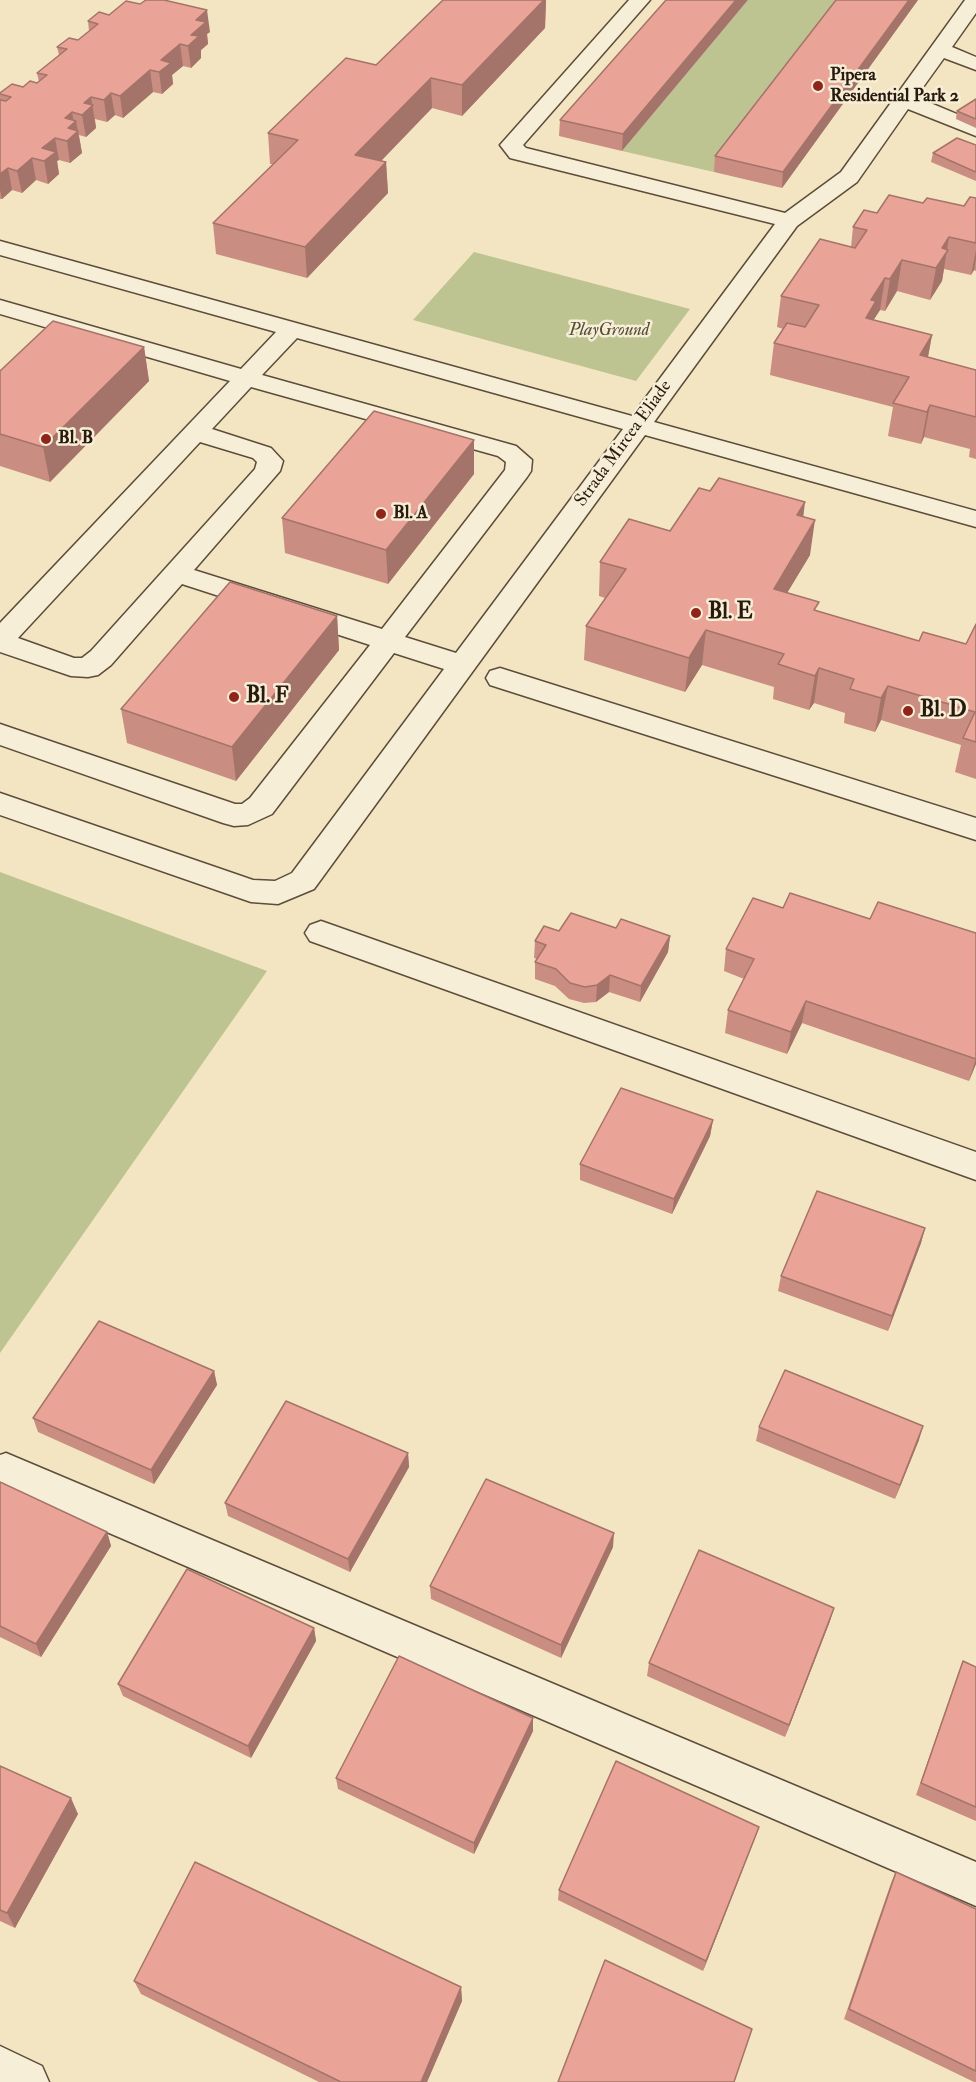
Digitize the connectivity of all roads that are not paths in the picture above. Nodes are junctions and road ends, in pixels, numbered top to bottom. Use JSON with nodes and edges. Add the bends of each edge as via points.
{"nodes":[{"id":1,"x":640,"y":0,"type":"edge"},
{"id":2,"x":975,"y":0,"type":"edge"},
{"id":3,"x":940,"y":49,"type":"junction"},
{"id":4,"x":976,"y":64,"type":"edge"},
{"id":5,"x":903,"y":100,"type":"junction"},
{"id":6,"x":976,"y":130,"type":"edge"},
{"id":7,"x":789,"y":220,"type":"junction"},
{"id":8,"x":0,"y":248,"type":"edge"},
{"id":9,"x":10,"y":310,"type":"edge"},
{"id":10,"x":291,"y":330,"type":"junction"},
{"id":11,"x":0,"y":331,"type":"edge"},
{"id":12,"x":246,"y":378,"type":"junction"},
{"id":13,"x":637,"y":426,"type":"junction"},
{"id":14,"x":195,"y":432,"type":"junction"},
{"id":15,"x":976,"y":519,"type":"edge"},
{"id":16,"x":176,"y":573,"type":"junction"},
{"id":17,"x":0,"y":641,"type":"edge"},
{"id":18,"x":387,"y":642,"type":"junction"},
{"id":19,"x":462,"y":665,"type":"junction"},
{"id":20,"x":500,"y":678,"type":"dead end"},
{"id":21,"x":0,"y":734,"type":"edge"},
{"id":22,"x":0,"y":804,"type":"edge"},
{"id":23,"x":976,"y":829,"type":"edge"},
{"id":24,"x":321,"y":933,"type":"dead end"},
{"id":25,"x":976,"y":1166,"type":"edge"},
{"id":26,"x":6,"y":1470,"type":"dead end"},
{"id":27,"x":976,"y":1884,"type":"edge"},
{"id":28,"x":0,"y":2068,"type":"edge"},
{"id":29,"x":27,"y":2082,"type":"edge"}],
"edges":[{"from":1,"to":7,"type":"street","via":[[511,145],[518,153]]},
{"from":2,"to":3,"type":"street","name":"Strada Mircea Eliade"},
{"from":3,"to":4,"type":"street"},
{"from":3,"to":5,"type":"street","name":"Strada Mircea Eliade"},
{"from":5,"to":6,"type":"street"},
{"from":5,"to":7,"type":"street","name":"Strada Mircea Eliade","via":[[849,177]]},
{"from":7,"to":13,"type":"street","name":"Strada Mircea Eliade"},
{"from":8,"to":10,"type":"street"},
{"from":9,"to":11,"type":"street"},
{"from":9,"to":12,"type":"street"},
{"from":10,"to":12,"type":"street"},
{"from":10,"to":13,"type":"street"},
{"from":12,"to":14,"type":"street"},
{"from":12,"to":18,"type":"street","via":[[507,451],[519,460],[518,471]]},
{"from":13,"to":15,"type":"street"},
{"from":13,"to":19,"type":"street","name":"Strada Mircea Eliade"},
{"from":14,"to":16,"type":"street","via":[[262,453],[270,461],[267,471]]},
{"from":14,"to":17,"type":"street"},
{"from":16,"to":17,"type":"street","via":[[88,668],[71,667]]},
{"from":16,"to":18,"type":"street"},
{"from":18,"to":19,"type":"street"},
{"from":18,"to":21,"type":"street","via":[[261,806],[248,814],[234,815]]},
{"from":19,"to":22,"type":"street","name":"Strada Mircea Eliade","via":[[303,881],[278,893],[251,891]]},
{"from":20,"to":23,"type":"street"},
{"from":24,"to":25,"type":"street"},
{"from":26,"to":27,"type":"street"},
{"from":28,"to":29,"type":"street"}]}
